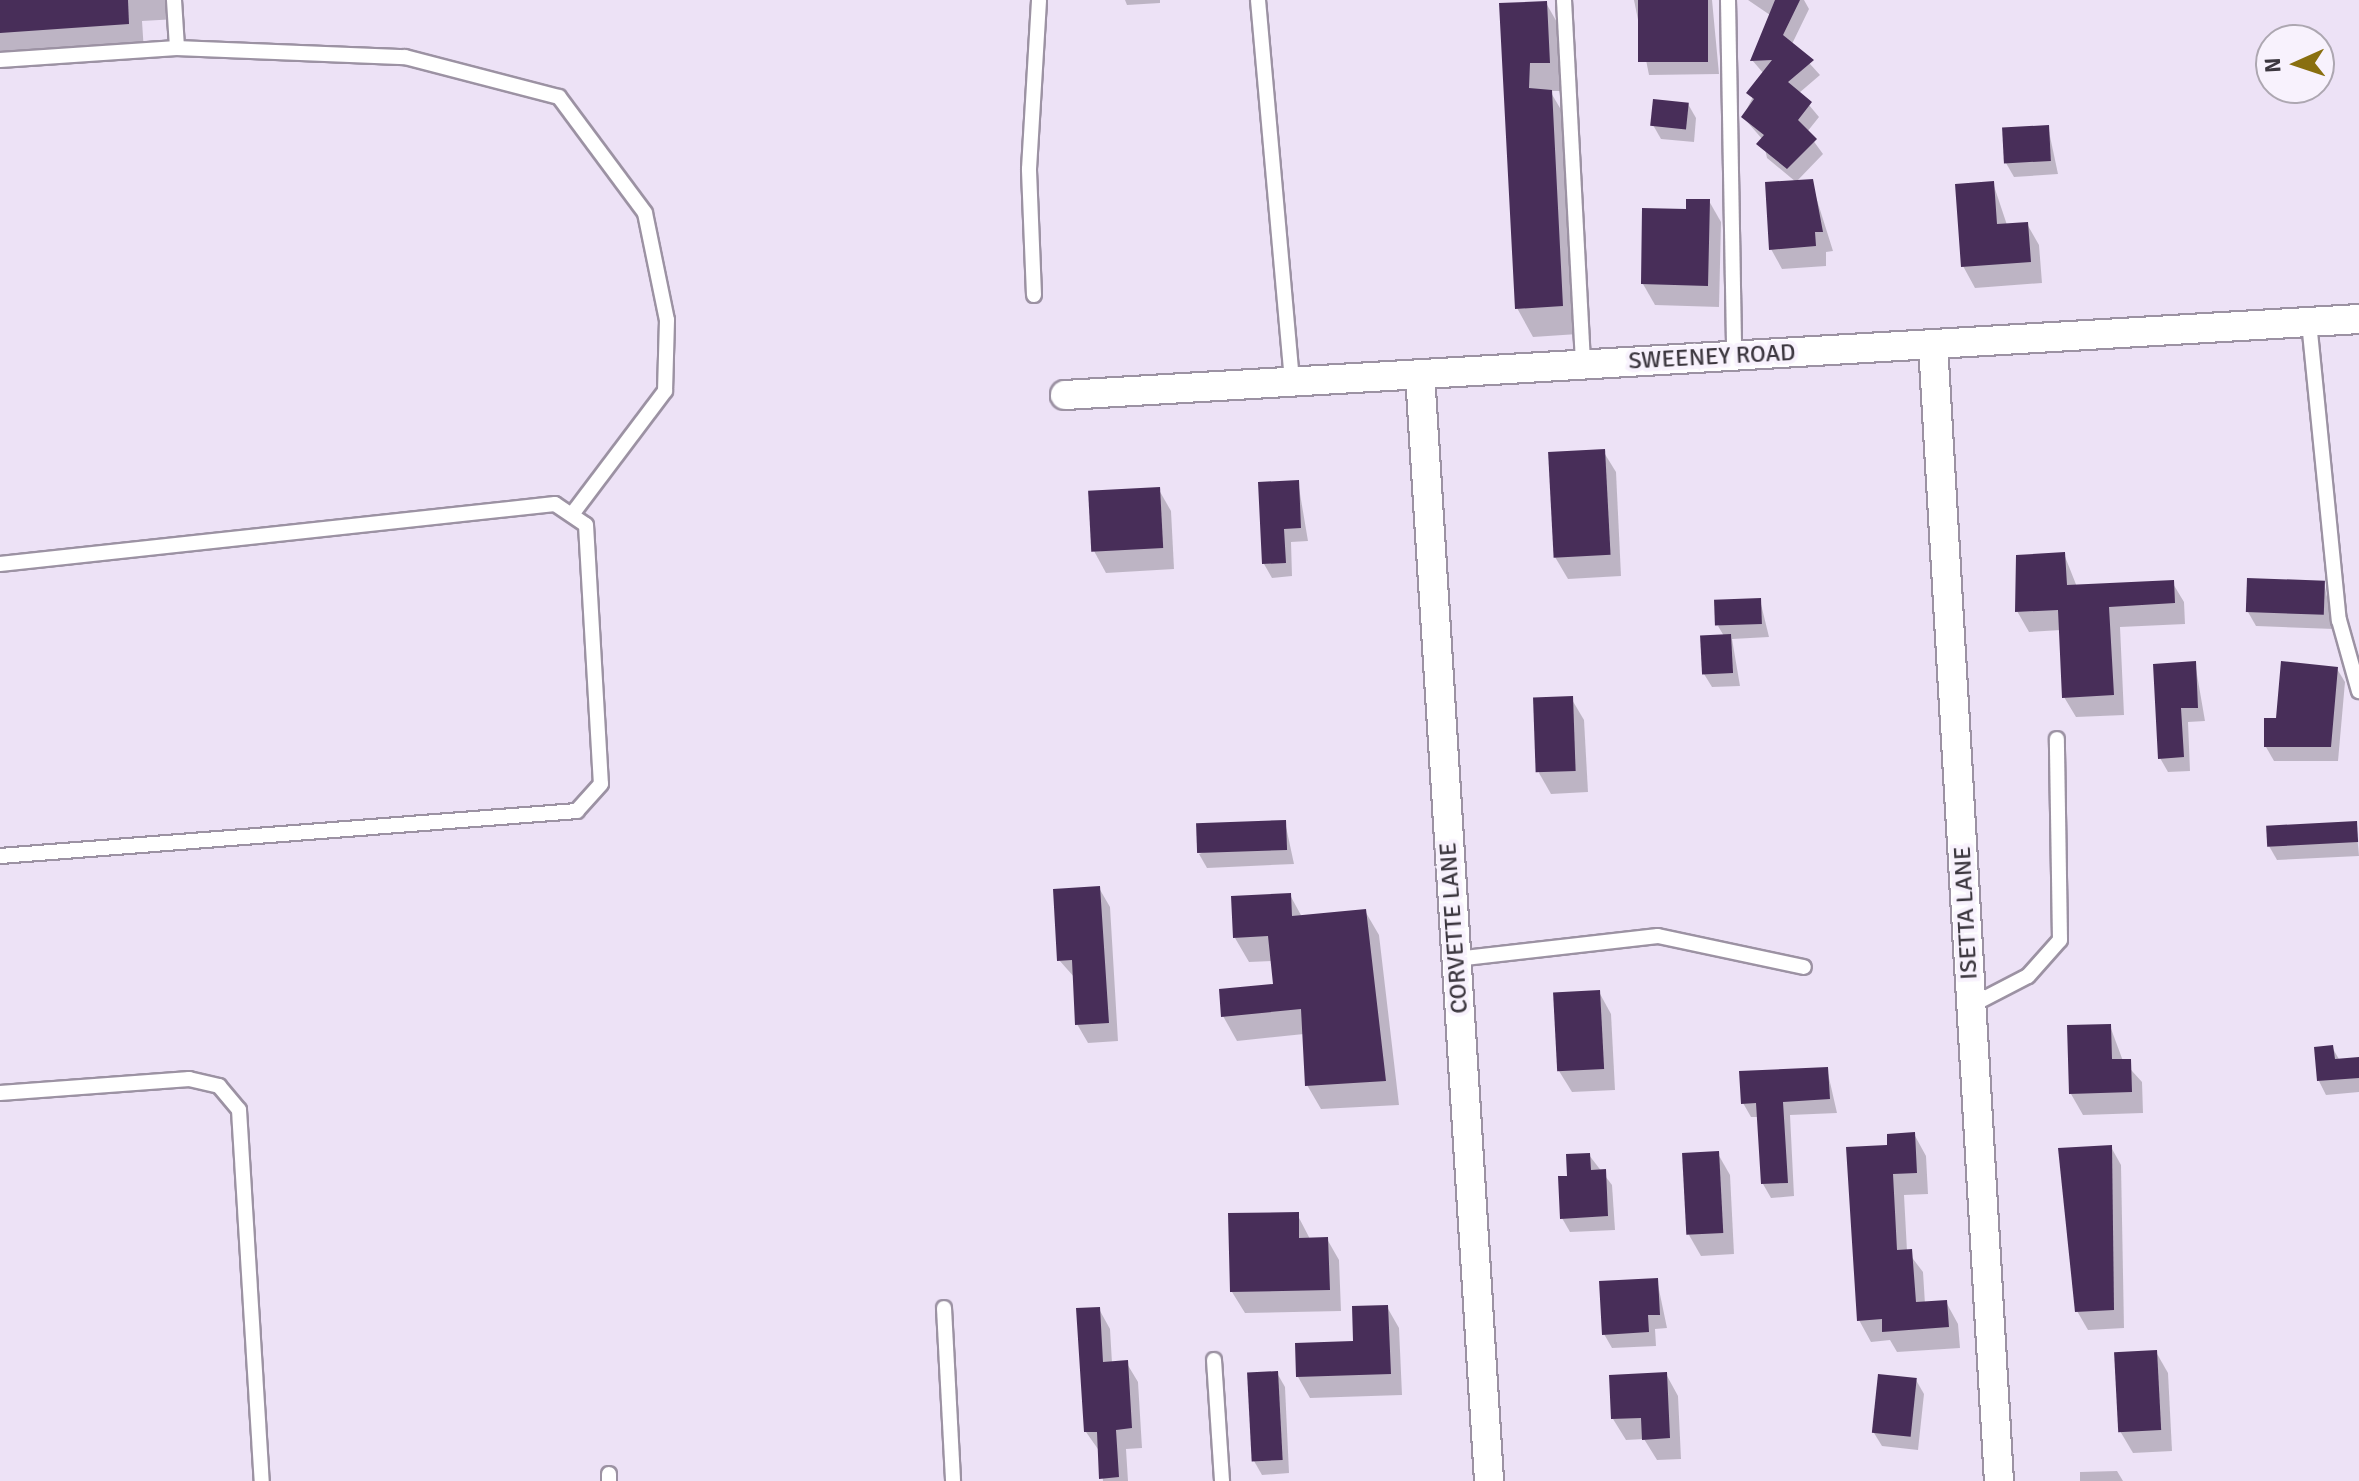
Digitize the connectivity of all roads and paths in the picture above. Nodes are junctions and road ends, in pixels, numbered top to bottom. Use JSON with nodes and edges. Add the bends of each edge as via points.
{"nodes":[{"id":1,"x":174,"y":0,"type":"edge"},
{"id":2,"x":1039,"y":0,"type":"edge"},
{"id":3,"x":1258,"y":0,"type":"edge"},
{"id":4,"x":1564,"y":0,"type":"edge"},
{"id":5,"x":1728,"y":0,"type":"edge"},
{"id":6,"x":177,"y":48,"type":"junction"},
{"id":7,"x":0,"y":60,"type":"edge"},
{"id":8,"x":1034,"y":295,"type":"dead end"},
{"id":9,"x":2359,"y":319,"type":"edge"},
{"id":10,"x":2309,"y":322,"type":"junction"},
{"id":11,"x":1933,"y":344,"type":"junction"},
{"id":12,"x":1734,"y":356,"type":"junction"},
{"id":13,"x":1583,"y":365,"type":"junction"},
{"id":14,"x":1420,"y":374,"type":"junction"},
{"id":15,"x":1292,"y":382,"type":"junction"},
{"id":16,"x":1065,"y":395,"type":"dead end"},
{"id":17,"x":573,"y":513,"type":"junction"},
{"id":18,"x":0,"y":564,"type":"edge"},
{"id":19,"x":2359,"y":691,"type":"edge"},
{"id":20,"x":2057,"y":739,"type":"dead end"},
{"id":21,"x":0,"y":856,"type":"edge"},
{"id":22,"x":1456,"y":959,"type":"junction"},
{"id":23,"x":1804,"y":967,"type":"dead end"},
{"id":24,"x":1972,"y":1006,"type":"junction"},
{"id":25,"x":0,"y":1093,"type":"edge"},
{"id":26,"x":944,"y":1308,"type":"dead end"},
{"id":27,"x":1214,"y":1360,"type":"dead end"},
{"id":28,"x":262,"y":1481,"type":"edge"},
{"id":29,"x":953,"y":1481,"type":"edge"},
{"id":30,"x":1222,"y":1481,"type":"edge"},
{"id":31,"x":1489,"y":1481,"type":"edge"},
{"id":32,"x":1999,"y":1481,"type":"edge"}],
"edges":[{"from":1,"to":6,"type":"lane"},
{"from":2,"to":8,"type":"lane","via":[[1029,169]]},
{"from":3,"to":15,"type":"lane"},
{"from":4,"to":13,"type":"lane"},
{"from":5,"to":12,"type":"lane"},
{"from":6,"to":7,"type":"lane"},
{"from":6,"to":17,"type":"lane","via":[[405,57],[559,97],[645,213],[667,320],[665,391]]},
{"from":9,"to":10,"type":"street","name":"SWEENEY ROAD"},
{"from":10,"to":11,"type":"street","name":"SWEENEY ROAD"},
{"from":10,"to":19,"type":"lane","via":[[2339,620]]},
{"from":11,"to":12,"type":"street","name":"SWEENEY ROAD"},
{"from":11,"to":24,"type":"street","name":"ISETTA LANE"},
{"from":12,"to":13,"type":"street","name":"SWEENEY ROAD"},
{"from":13,"to":14,"type":"street","name":"SWEENEY ROAD"},
{"from":14,"to":15,"type":"street","name":"SWEENEY ROAD"},
{"from":14,"to":22,"type":"street","name":"CORVETTE LANE"},
{"from":15,"to":16,"type":"street","name":"SWEENEY ROAD"},
{"from":17,"to":18,"type":"lane","via":[[555,504]]},
{"from":17,"to":21,"type":"lane","via":[[586,525],[601,784],[577,811]]},
{"from":20,"to":24,"type":"lane","via":[[2060,940],[2028,976]]},
{"from":22,"to":23,"type":"lane","via":[[1658,936]]},
{"from":22,"to":31,"type":"street","name":"CORVETTE LANE"},
{"from":24,"to":32,"type":"street","name":"ISETTA LANE"},
{"from":25,"to":28,"type":"lane","via":[[189,1079],[219,1086],[239,1110]]},
{"from":26,"to":29,"type":"lane"},
{"from":27,"to":30,"type":"lane"}]}
